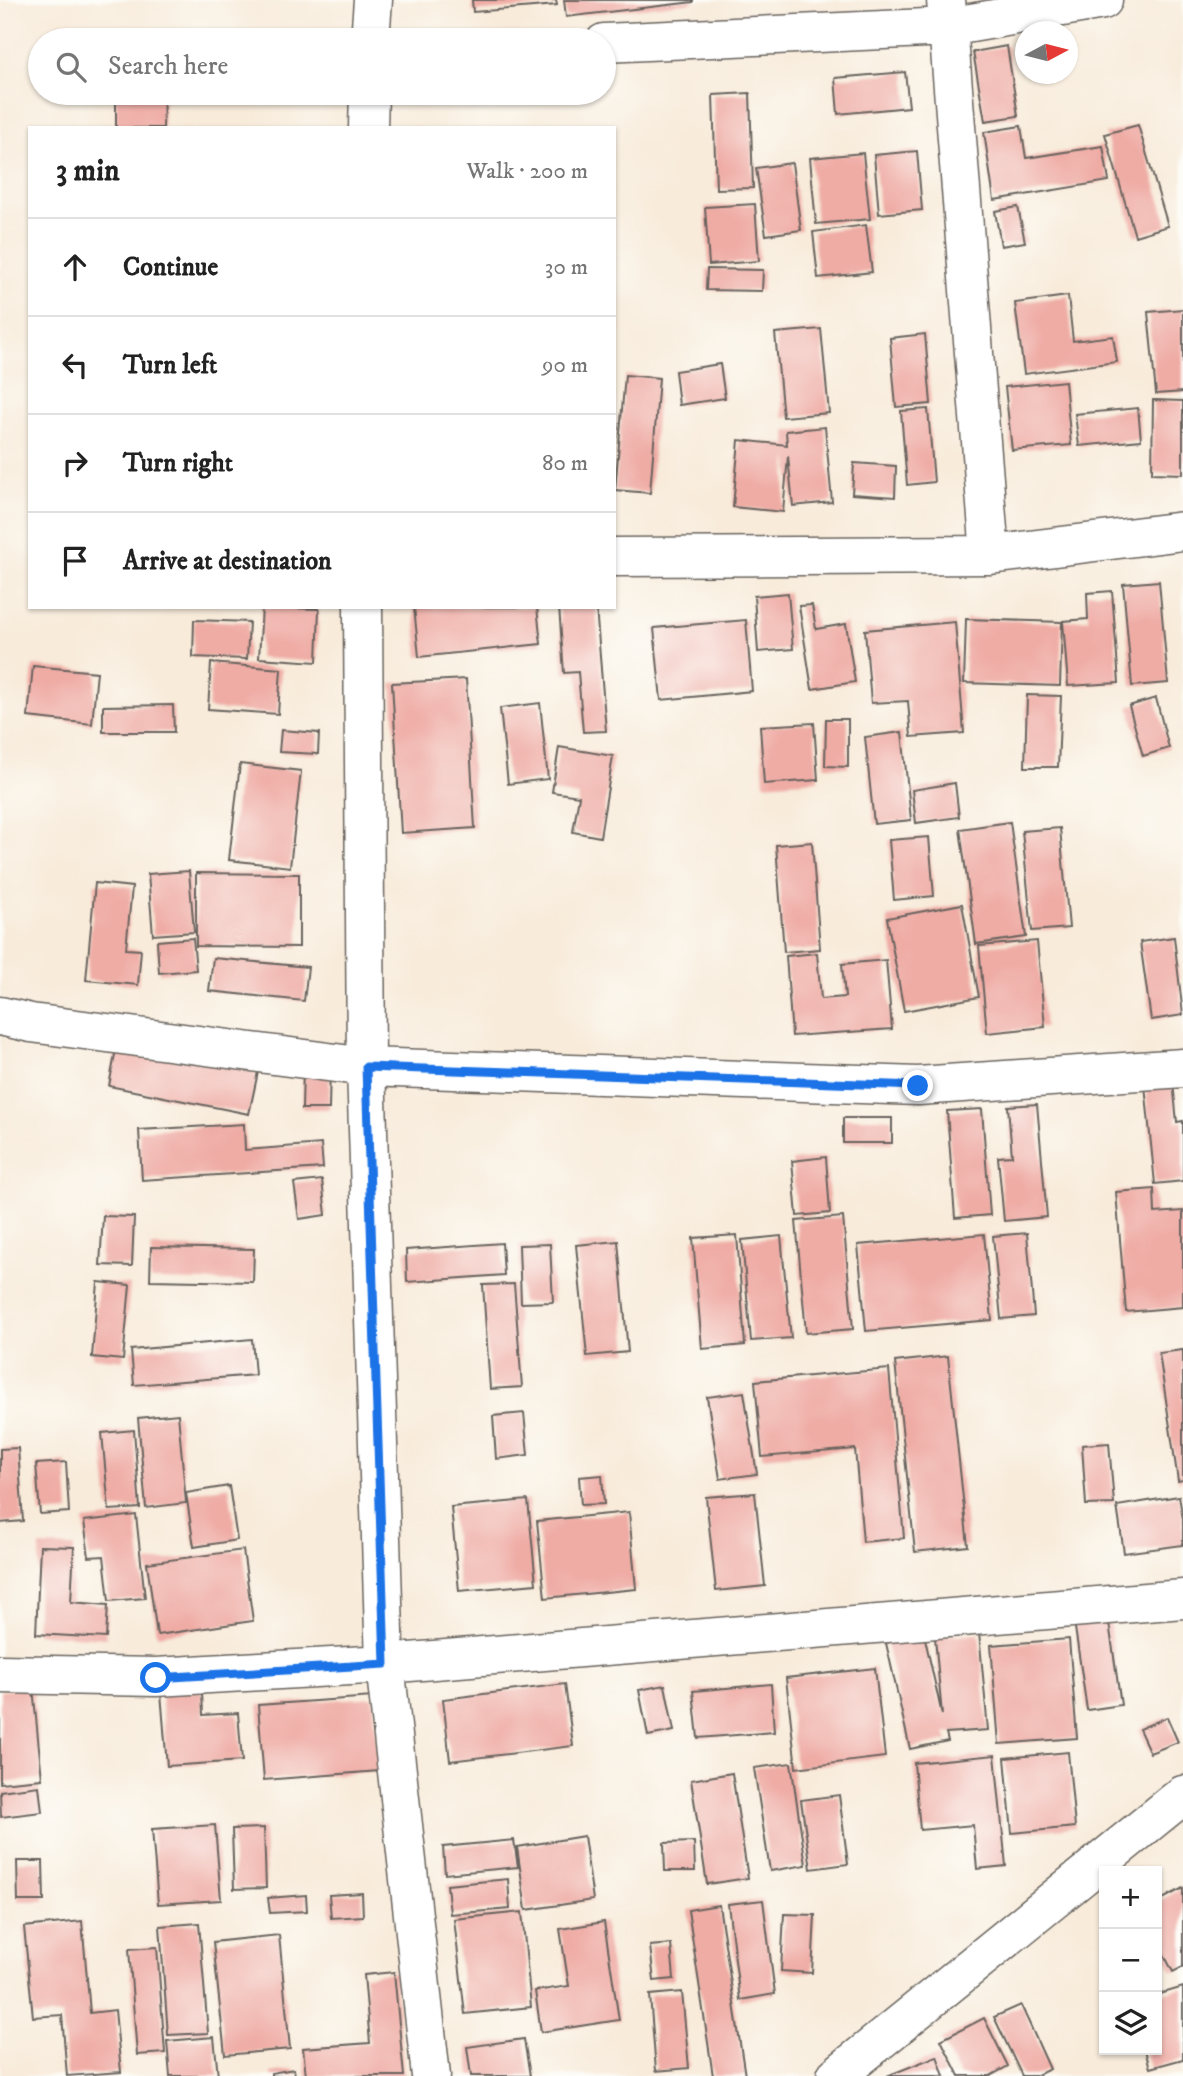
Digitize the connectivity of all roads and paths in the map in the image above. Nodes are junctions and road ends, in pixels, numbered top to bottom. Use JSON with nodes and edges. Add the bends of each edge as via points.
{"nodes":[{"id":1,"x":373,"y":0,"type":"edge"},
{"id":2,"x":1103,"y":0,"type":"edge"},
{"id":3,"x":947,"y":14,"type":"edge"},
{"id":4,"x":371,"y":28,"type":"edge"},
{"id":5,"x":616,"y":42,"type":"edge"},
{"id":6,"x":369,"y":105,"type":"edge"},
{"id":7,"x":368,"y":126,"type":"edge"},
{"id":8,"x":1183,"y":531,"type":"edge"},
{"id":9,"x":990,"y":555,"type":"junction"},
{"id":10,"x":616,"y":557,"type":"edge"},
{"id":11,"x":363,"y":609,"type":"edge"},
{"id":12,"x":0,"y":1016,"type":"edge"},
{"id":13,"x":366,"y":1067,"type":"junction"},
{"id":14,"x":1183,"y":1068,"type":"edge"},
{"id":15,"x":1183,"y":1598,"type":"edge"},
{"id":16,"x":385,"y":1664,"type":"junction"},
{"id":17,"x":0,"y":1674,"type":"edge"},
{"id":18,"x":1183,"y":1794,"type":"edge"},
{"id":19,"x":431,"y":2076,"type":"edge"},
{"id":20,"x":836,"y":2076,"type":"edge"}],
"edges":[{"from":1,"to":4,"type":"street"},
{"from":2,"to":3,"type":"street"},
{"from":3,"to":5,"type":"street"},
{"from":3,"to":9,"type":"street"},
{"from":6,"to":7,"type":"street"},
{"from":8,"to":9,"type":"street"},
{"from":9,"to":10,"type":"street"},
{"from":11,"to":13,"type":"street"},
{"from":12,"to":13,"type":"street"},
{"from":13,"to":14,"type":"street","via":[[918,1086]]},
{"from":13,"to":16,"type":"street"},
{"from":15,"to":16,"type":"street"},
{"from":16,"to":17,"type":"street","via":[[156,1678]]},
{"from":16,"to":19,"type":"street"},
{"from":18,"to":20,"type":"street"}]}
